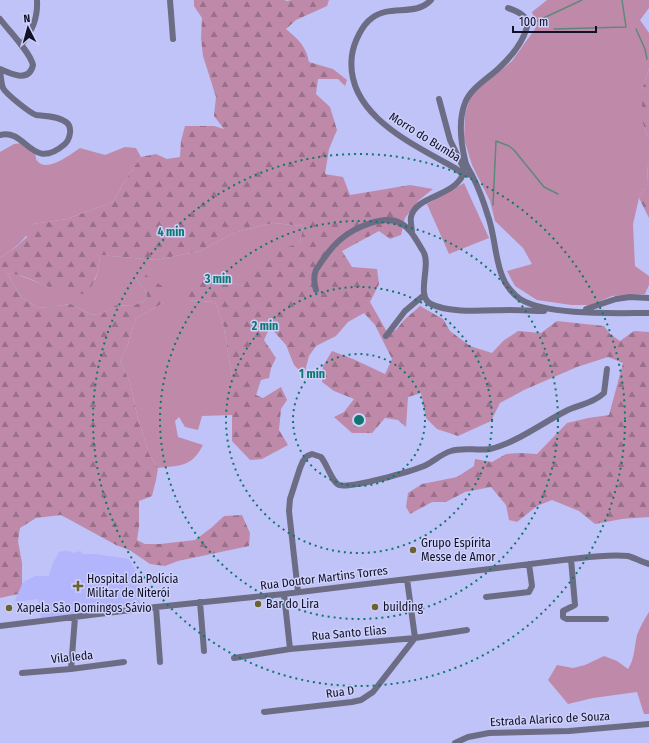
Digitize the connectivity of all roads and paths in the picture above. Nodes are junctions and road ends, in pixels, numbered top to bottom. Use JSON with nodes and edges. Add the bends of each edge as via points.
{"nodes":[{"id":1,"x":37,"y":0,"type":"edge"},
{"id":2,"x":170,"y":0,"type":"edge"},
{"id":3,"x":431,"y":0,"type":"edge"},
{"id":4,"x":508,"y":8,"type":"dead end"},
{"id":5,"x":0,"y":20,"type":"edge"},
{"id":6,"x":173,"y":39,"type":"dead end"},
{"id":7,"x":21,"y":44,"type":"junction"},
{"id":8,"x":0,"y":70,"type":"edge"},
{"id":9,"x":439,"y":99,"type":"dead end"},
{"id":10,"x":0,"y":134,"type":"edge"},
{"id":11,"x":467,"y":174,"type":"junction"},
{"id":12,"x":412,"y":233,"type":"junction"},
{"id":13,"x":316,"y":290,"type":"dead end"},
{"id":14,"x":424,"y":295,"type":"junction"},
{"id":15,"x":649,"y":298,"type":"edge"},
{"id":16,"x":544,"y":308,"type":"junction"},
{"id":17,"x":577,"y":311,"type":"junction"},
{"id":18,"x":649,"y":313,"type":"edge"},
{"id":19,"x":386,"y":336,"type":"dead end"},
{"id":20,"x":607,"y":369,"type":"dead end"},
{"id":21,"x":570,"y":559,"type":"junction"},
{"id":22,"x":529,"y":564,"type":"junction"},
{"id":23,"x":649,"y":564,"type":"edge"},
{"id":24,"x":407,"y":579,"type":"junction"},
{"id":25,"x":298,"y":592,"type":"junction"},
{"id":26,"x":284,"y":594,"type":"junction"},
{"id":27,"x":486,"y":597,"type":"dead end"},
{"id":28,"x":200,"y":602,"type":"junction"},
{"id":29,"x":156,"y":607,"type":"junction"},
{"id":30,"x":75,"y":617,"type":"junction"},
{"id":31,"x":606,"y":618,"type":"dead end"},
{"id":32,"x":0,"y":626,"type":"edge"},
{"id":33,"x":467,"y":630,"type":"dead end"},
{"id":34,"x":415,"y":638,"type":"junction"},
{"id":35,"x":290,"y":649,"type":"junction"},
{"id":36,"x":204,"y":652,"type":"dead end"},
{"id":37,"x":234,"y":658,"type":"dead end"},
{"id":38,"x":124,"y":662,"type":"dead end"},
{"id":39,"x":160,"y":662,"type":"dead end"},
{"id":40,"x":71,"y":669,"type":"junction"},
{"id":41,"x":22,"y":673,"type":"dead end"},
{"id":42,"x":264,"y":712,"type":"dead end"},
{"id":43,"x":649,"y":724,"type":"edge"},
{"id":44,"x":455,"y":743,"type":"edge"}],
"edges":[{"from":1,"to":7,"type":"street","via":[[35,23]]},
{"from":2,"to":6,"type":"street"},
{"from":3,"to":11,"type":"street","name":"Morro do Bumba","via":[[424,7],[380,14],[366,23],[353,48],[352,75],[368,108],[380,121],[393,132]]},
{"from":4,"to":11,"type":"street","via":[[525,17],[528,25],[523,38],[508,58],[465,101],[461,129]]},
{"from":5,"to":7,"type":"street"},
{"from":7,"to":8,"type":"street","via":[[32,62],[31,70],[24,75],[15,76]]},
{"from":8,"to":10,"type":"street","via":[[2,87],[9,95],[33,114],[67,122],[70,135],[68,141],[60,148],[42,154],[10,134]]},
{"from":9,"to":11,"type":"street","via":[[450,140]]},
{"from":11,"to":12,"type":"street","via":[[452,187],[422,203],[413,211],[410,218]]},
{"from":11,"to":16,"type":"street","via":[[489,217],[503,279],[519,298]]},
{"from":12,"to":13,"type":"street","via":[[400,223],[385,219],[343,237],[316,270]]},
{"from":12,"to":14,"type":"street","via":[[426,258]]},
{"from":14,"to":16,"type":"street","via":[[431,304],[457,310],[544,311]]},
{"from":14,"to":19,"type":"street","via":[[405,310]]},
{"from":15,"to":17,"type":"street","via":[[616,299]]},
{"from":16,"to":17,"type":"street"},
{"from":17,"to":18,"type":"street"},
{"from":20,"to":25,"type":"street","via":[[604,394],[599,398],[576,406],[530,432],[490,448],[450,451],[425,466],[351,486],[335,482],[321,457],[312,454],[307,456],[300,468],[290,504]]},
{"from":21,"to":22,"type":"street","name":"Rua Doutor Martins Torres"},
{"from":21,"to":23,"type":"street","name":"Rua Doutor Martins Torres","via":[[618,556],[632,557]]},
{"from":21,"to":31,"type":"street","via":[[575,605],[563,611],[563,617]]},
{"from":22,"to":24,"type":"street","name":"Rua Doutor Martins Torres"},
{"from":22,"to":27,"type":"street","via":[[532,586],[529,592]]},
{"from":24,"to":25,"type":"street","name":"Rua Doutor Martins Torres"},
{"from":24,"to":34,"type":"street"},
{"from":25,"to":26,"type":"street","name":"Rua Doutor Martins Torres"},
{"from":26,"to":28,"type":"street","name":"Rua Doutor Martins Torres"},
{"from":26,"to":35,"type":"street"},
{"from":28,"to":29,"type":"street","name":"Rua Doutor Martins Torres"},
{"from":28,"to":36,"type":"street"},
{"from":29,"to":30,"type":"street","name":"Rua Doutor Martins Torres"},
{"from":29,"to":39,"type":"street"},
{"from":30,"to":32,"type":"street","name":"Rua Doutor Martins Torres"},
{"from":30,"to":40,"type":"street"},
{"from":33,"to":34,"type":"street","name":"Rua Santo Elias"},
{"from":34,"to":35,"type":"street","name":"Rua Santo Elias"},
{"from":34,"to":42,"type":"street","name":"Rua D","via":[[368,697],[352,702]]},
{"from":35,"to":37,"type":"street","name":"Rua Santo Elias"},
{"from":38,"to":40,"type":"street","name":"Vila Ieda"},
{"from":40,"to":41,"type":"street","name":"Vila Ieda"},
{"from":43,"to":44,"type":"street","name":"Estrada Alarico de Souza","via":[[569,731],[489,733],[468,737]]}]}
